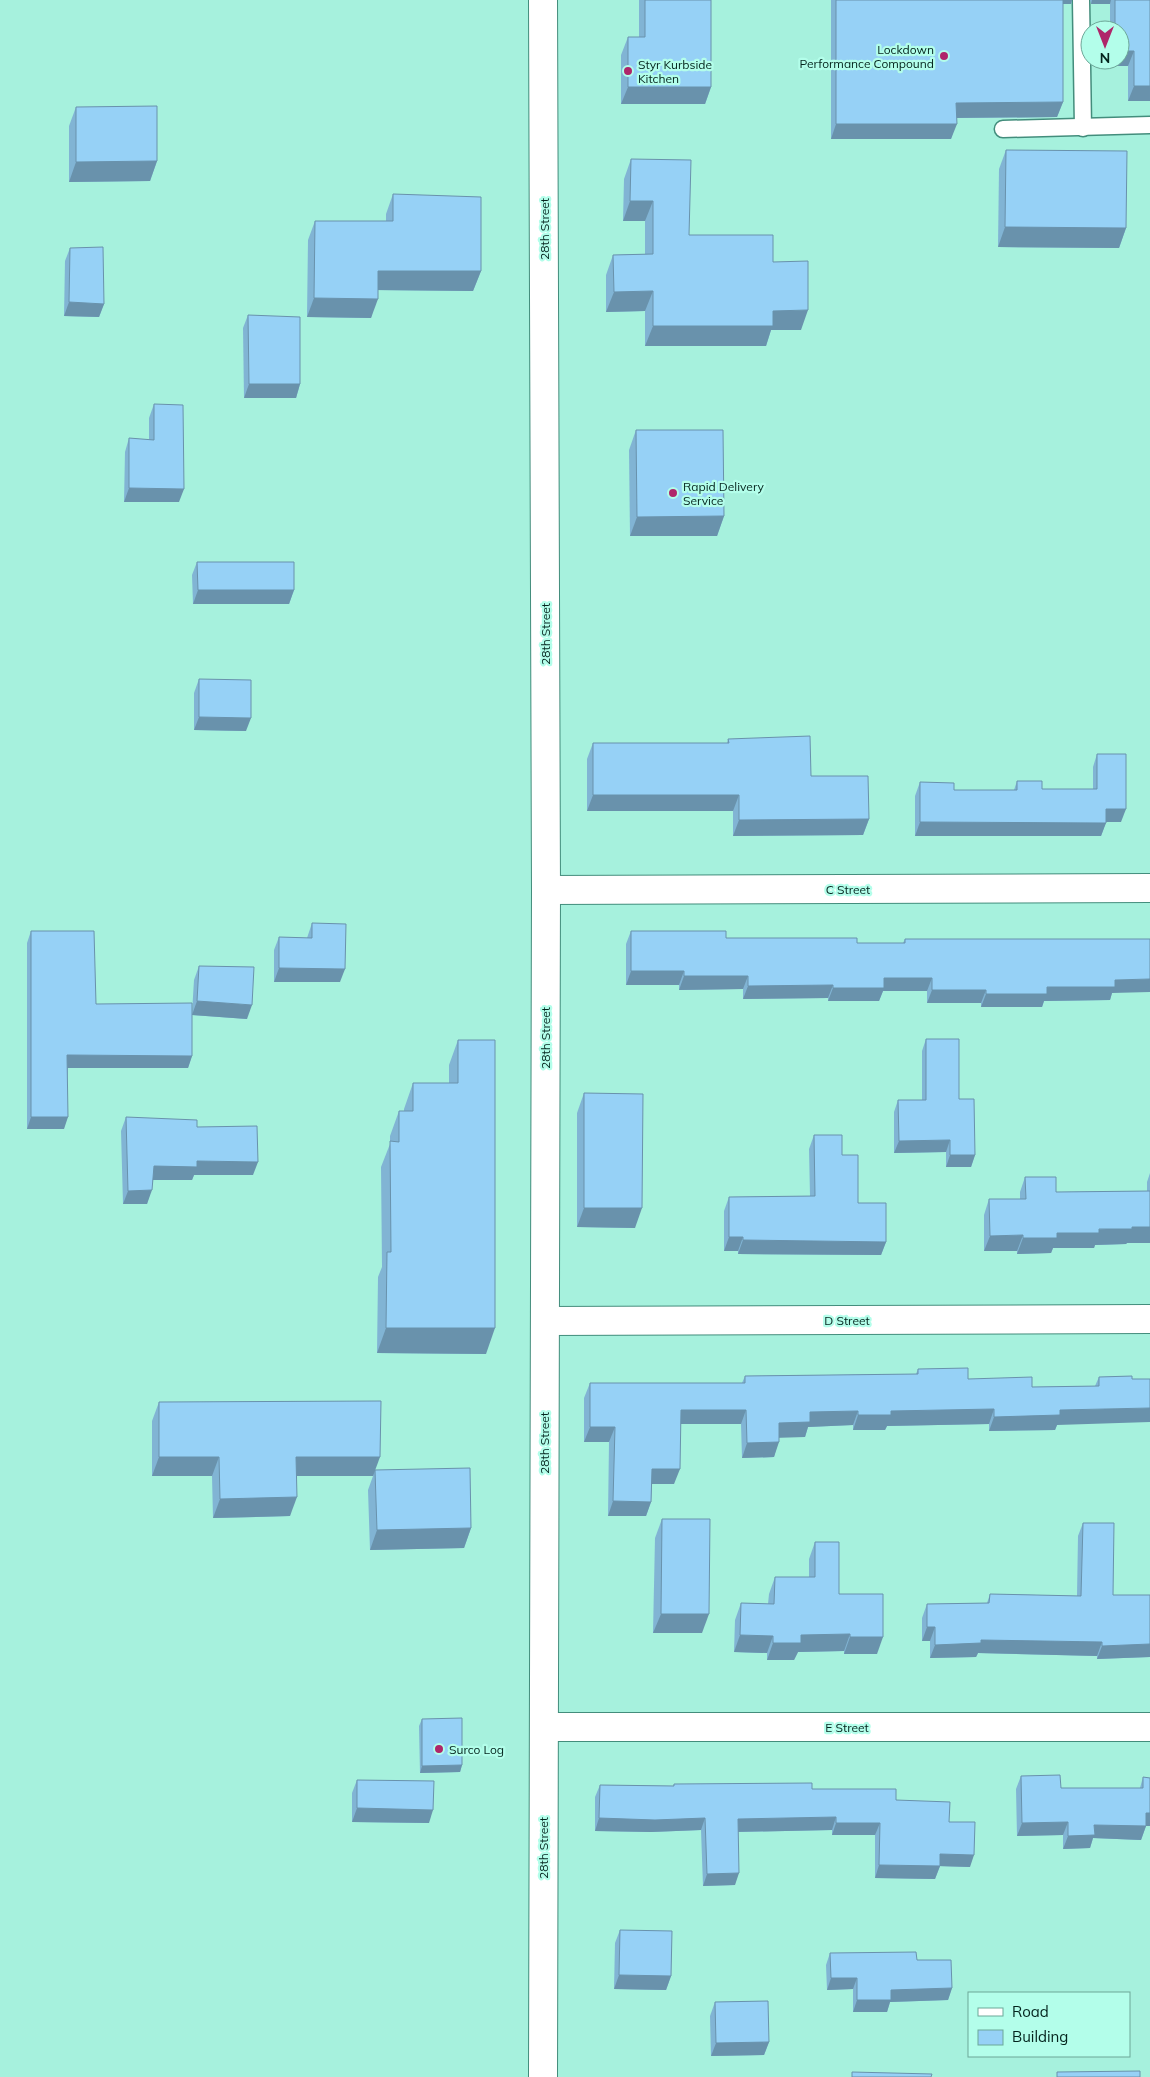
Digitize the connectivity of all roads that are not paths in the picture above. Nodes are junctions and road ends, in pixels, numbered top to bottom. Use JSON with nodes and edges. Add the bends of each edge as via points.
{"nodes":[{"id":1,"x":543,"y":0,"type":"edge"},
{"id":2,"x":1081,"y":0,"type":"edge"},
{"id":3,"x":1150,"y":125,"type":"edge"},
{"id":4,"x":1083,"y":128,"type":"junction"},
{"id":5,"x":1003,"y":129,"type":"dead end"},
{"id":6,"x":1150,"y":888,"type":"edge"},
{"id":7,"x":546,"y":890,"type":"junction"},
{"id":8,"x":1150,"y":1319,"type":"edge"},
{"id":9,"x":545,"y":1321,"type":"junction"},
{"id":10,"x":544,"y":1727,"type":"junction"},
{"id":11,"x":1150,"y":1727,"type":"edge"},
{"id":12,"x":543,"y":2077,"type":"edge"}],
"edges":[{"from":1,"to":7,"type":"main road","name":"28th Street"},
{"from":2,"to":4,"type":"lane"},
{"from":3,"to":4,"type":"lane"},
{"from":4,"to":5,"type":"lane"},
{"from":6,"to":7,"type":"main road","name":"C Street"},
{"from":7,"to":9,"type":"main road","name":"28th Street"},
{"from":8,"to":9,"type":"main road","name":"D Street"},
{"from":9,"to":10,"type":"main road","name":"28th Street"},
{"from":10,"to":11,"type":"main road","name":"E Street"},
{"from":10,"to":12,"type":"main road","name":"28th Street"}]}
